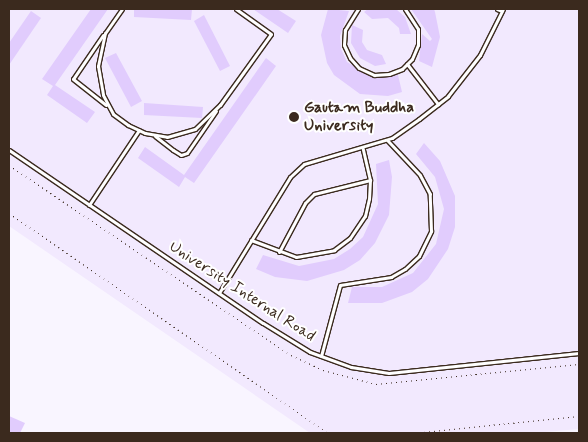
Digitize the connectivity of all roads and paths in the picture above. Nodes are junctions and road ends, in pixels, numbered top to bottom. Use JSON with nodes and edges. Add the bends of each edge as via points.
{"nodes":[{"id":1,"x":122,"y":9,"type":"edge"},
{"id":2,"x":236,"y":9,"type":"edge"},
{"id":3,"x":358,"y":9,"type":"edge"},
{"id":4,"x":405,"y":9,"type":"edge"},
{"id":5,"x":497,"y":9,"type":"edge"},
{"id":6,"x":502,"y":10,"type":"edge"},
{"id":7,"x":105,"y":33,"type":"junction"},
{"id":8,"x":407,"y":64,"type":"junction"},
{"id":9,"x":438,"y":104,"type":"junction"},
{"id":10,"x":220,"y":105,"type":"junction"},
{"id":11,"x":108,"y":106,"type":"junction"},
{"id":12,"x":138,"y":130,"type":"junction"},
{"id":13,"x":154,"y":134,"type":"junction"},
{"id":14,"x":387,"y":140,"type":"junction"},
{"id":15,"x":363,"y":149,"type":"junction"},
{"id":16,"x":9,"y":150,"type":"edge"},
{"id":17,"x":9,"y":165,"type":"edge"},
{"id":18,"x":370,"y":180,"type":"junction"},
{"id":19,"x":89,"y":205,"type":"junction"},
{"id":20,"x":9,"y":213,"type":"edge"},
{"id":21,"x":251,"y":240,"type":"junction"},
{"id":22,"x":279,"y":252,"type":"junction"},
{"id":23,"x":219,"y":293,"type":"junction"},
{"id":24,"x":579,"y":353,"type":"edge"},
{"id":25,"x":321,"y":356,"type":"junction"},
{"id":26,"x":579,"y":364,"type":"edge"},
{"id":27,"x":579,"y":416,"type":"edge"},
{"id":28,"x":328,"y":433,"type":"edge"},
{"id":29,"x":414,"y":433,"type":"edge"}],
"edges":[{"from":1,"to":7,"type":"lane"},
{"from":2,"to":10,"type":"lane","via":[[271,34]]},
{"from":3,"to":8,"type":"lane","via":[[345,30],[344,45],[350,58],[359,68],[374,74],[389,74]]},
{"from":4,"to":8,"type":"lane","via":[[418,29],[418,45]]},
{"from":5,"to":6,"type":"lane"},
{"from":6,"to":9,"type":"lane","via":[[480,55]]},
{"from":7,"to":11,"type":"lane","via":[[98,66],[102,95]]},
{"from":7,"to":11,"type":"lane","via":[[73,79]]},
{"from":8,"to":9,"type":"lane"},
{"from":9,"to":14,"type":"lane"},
{"from":10,"to":13,"type":"lane","via":[[195,129],[183,135]]},
{"from":10,"to":13,"type":"lane","via":[[187,152],[181,154],[173,150]]},
{"from":11,"to":12,"type":"lane","via":[[113,114]]},
{"from":12,"to":13,"type":"lane"},
{"from":12,"to":19,"type":"lane"},
{"from":14,"to":15,"type":"lane"},
{"from":14,"to":25,"type":"lane","via":[[420,175],[430,194],[431,231],[418,256],[391,277],[340,284]]},
{"from":15,"to":18,"type":"lane"},
{"from":15,"to":21,"type":"lane","via":[[304,164],[290,177]]},
{"from":16,"to":19,"type":"lane","name":"University Internal Road"},
{"from":17,"to":26,"type":"path","via":[[291,355],[322,370],[376,384]]},
{"from":18,"to":22,"type":"lane","via":[[314,194],[305,203]]},
{"from":18,"to":22,"type":"lane","via":[[364,216],[350,238],[334,250],[314,256],[296,257]]},
{"from":19,"to":23,"type":"lane","name":"University Internal Road"},
{"from":20,"to":28,"type":"path"},
{"from":21,"to":22,"type":"lane"},
{"from":21,"to":23,"type":"lane"},
{"from":23,"to":25,"type":"lane","name":"University Internal Road"},
{"from":24,"to":25,"type":"lane","name":"University Internal Road","via":[[389,373],[351,367]]},
{"from":27,"to":29,"type":"path"}]}
